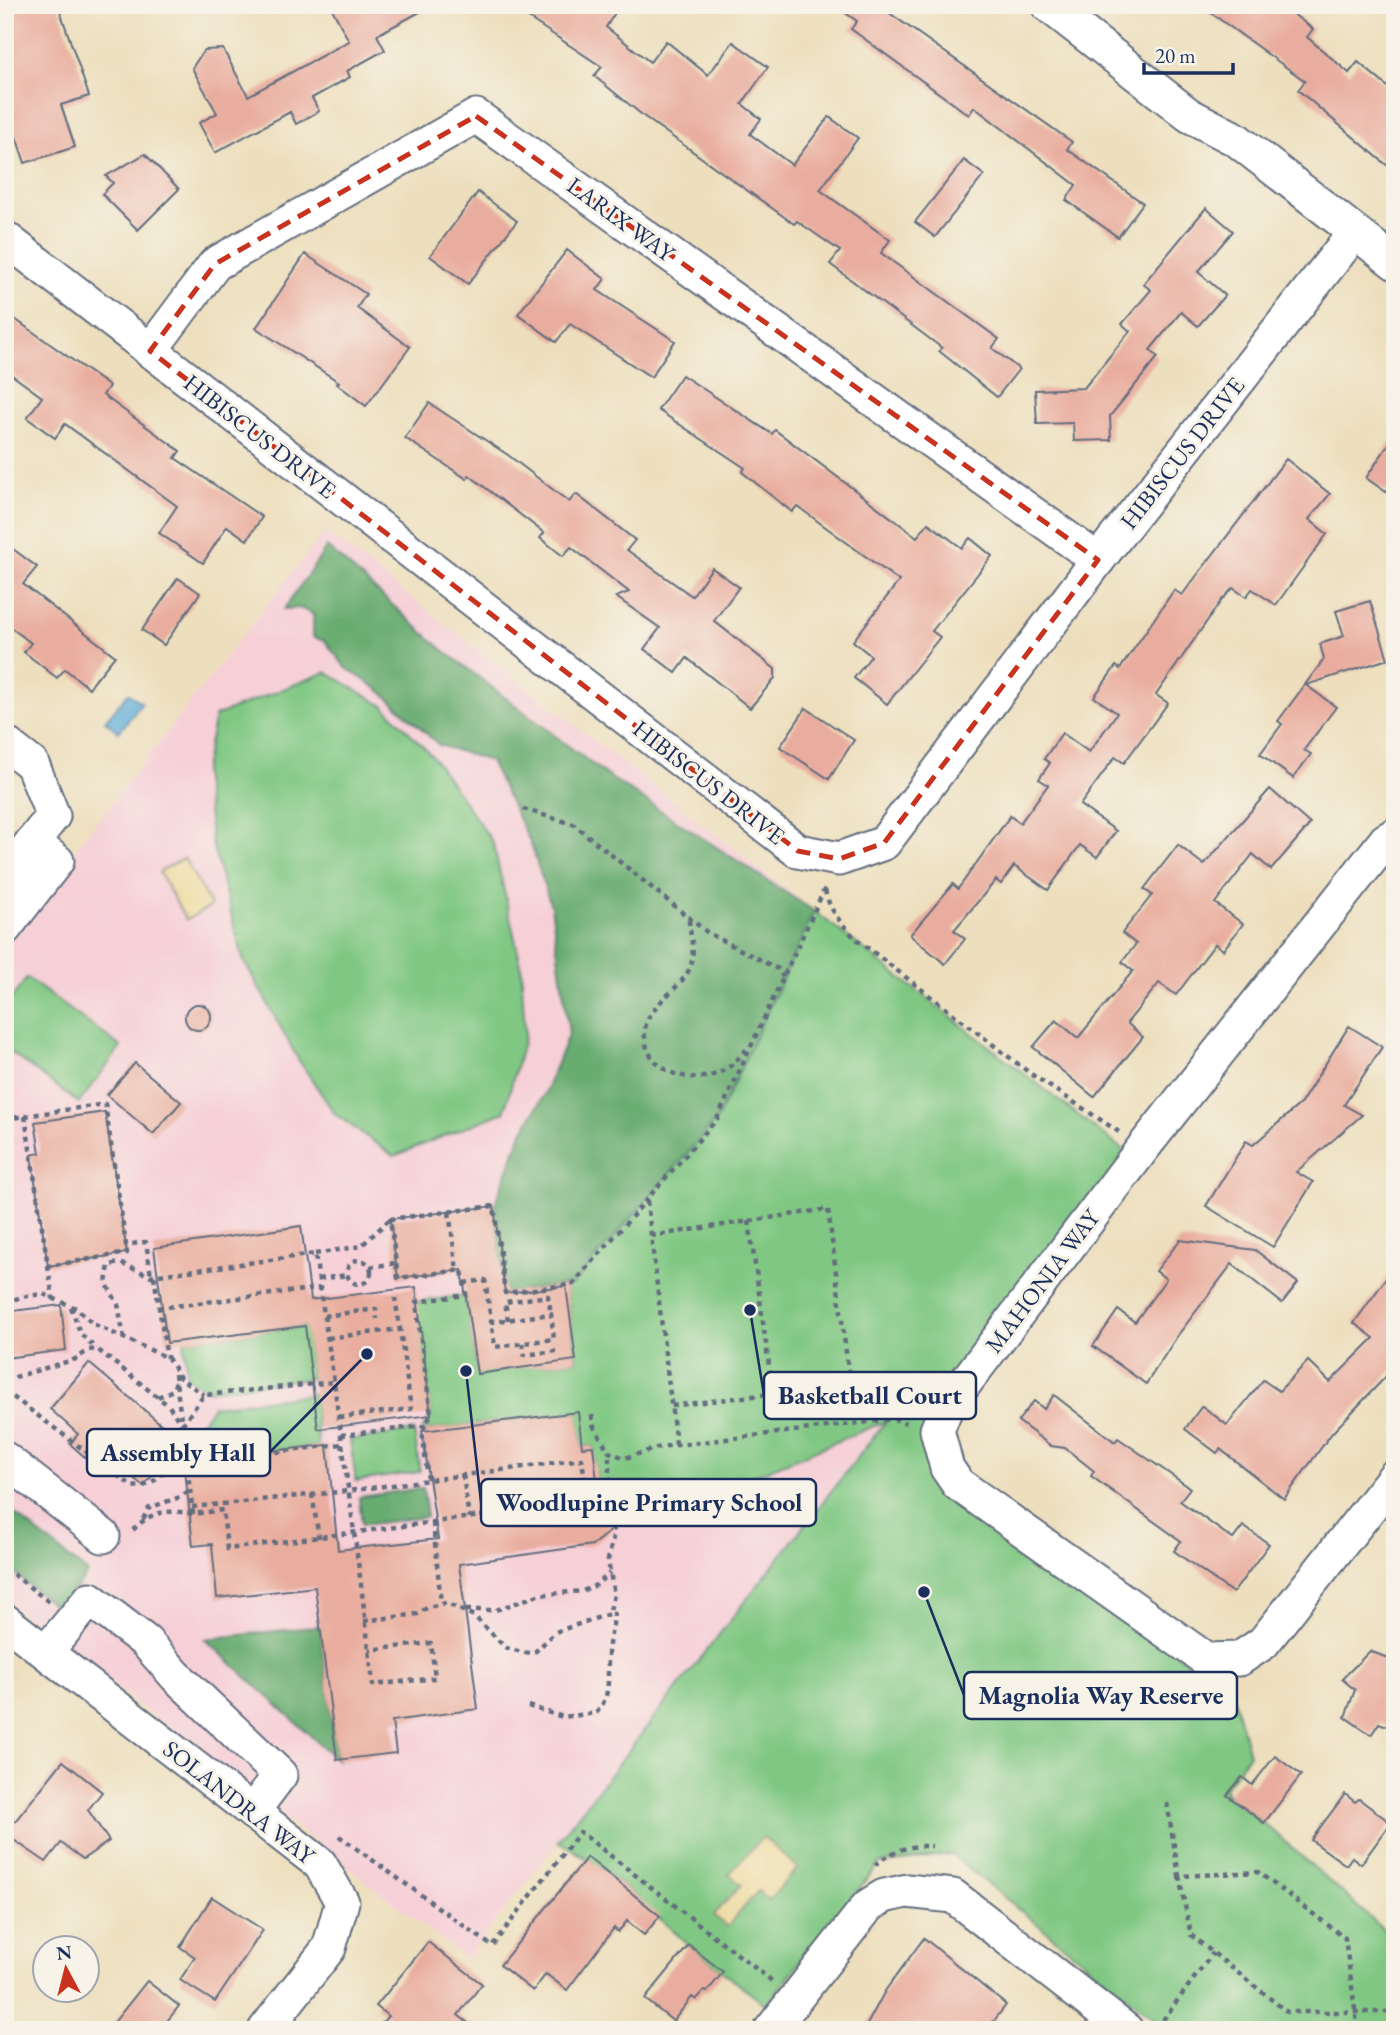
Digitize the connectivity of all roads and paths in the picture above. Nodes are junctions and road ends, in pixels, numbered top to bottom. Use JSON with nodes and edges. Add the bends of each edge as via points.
{"nodes":[{"id":1,"x":1048,"y":5,"type":"edge"},
{"id":2,"x":5,"y":238,"type":"edge"},
{"id":3,"x":1349,"y":239,"type":"junction"},
{"id":4,"x":1395,"y":262,"type":"edge"},
{"id":5,"x":1395,"y":288,"type":"edge"},
{"id":6,"x":150,"y":351,"type":"junction"},
{"id":7,"x":1098,"y":560,"type":"junction"},
{"id":8,"x":5,"y":743,"type":"edge"},
{"id":9,"x":523,"y":809,"type":"dead end"},
{"id":10,"x":1395,"y":835,"type":"edge"},
{"id":11,"x":32,"y":842,"type":"junction"},
{"id":12,"x":839,"y":859,"type":"junction"},
{"id":13,"x":5,"y":876,"type":"edge"},
{"id":14,"x":825,"y":889,"type":"junction"},
{"id":15,"x":689,"y":919,"type":"junction"},
{"id":16,"x":5,"y":928,"type":"edge"},
{"id":17,"x":783,"y":977,"type":"junction"},
{"id":18,"x":752,"y":1044,"type":"junction"},
{"id":19,"x":25,"y":1116,"type":"junction"},
{"id":20,"x":5,"y":1119,"type":"edge"},
{"id":21,"x":1143,"y":1147,"type":"junction"},
{"id":22,"x":647,"y":1200,"type":"junction"},
{"id":23,"x":449,"y":1212,"type":"junction"},
{"id":24,"x":390,"y":1219,"type":"junction"},
{"id":25,"x":749,"y":1221,"type":"junction"},
{"id":26,"x":651,"y":1236,"type":"junction"},
{"id":27,"x":126,"y":1245,"type":"junction"},
{"id":28,"x":353,"y":1248,"type":"junction"},
{"id":29,"x":315,"y":1254,"type":"junction"},
{"id":30,"x":5,"y":1261,"type":"edge"},
{"id":31,"x":355,"y":1261,"type":"junction"},
{"id":32,"x":396,"y":1263,"type":"junction"},
{"id":33,"x":48,"y":1266,"type":"junction"},
{"id":34,"x":370,"y":1267,"type":"junction"},
{"id":35,"x":457,"y":1270,"type":"junction"},
{"id":36,"x":348,"y":1275,"type":"junction"},
{"id":37,"x":153,"y":1276,"type":"junction"},
{"id":38,"x":319,"y":1279,"type":"junction"},
{"id":39,"x":464,"y":1283,"type":"junction"},
{"id":40,"x":320,"y":1288,"type":"junction"},
{"id":41,"x":5,"y":1291,"type":"edge"},
{"id":42,"x":395,"y":1298,"type":"dead end"},
{"id":43,"x":53,"y":1299,"type":"junction"},
{"id":44,"x":5,"y":1303,"type":"edge"},
{"id":45,"x":71,"y":1306,"type":"junction"},
{"id":46,"x":158,"y":1308,"type":"junction"},
{"id":47,"x":551,"y":1314,"type":"junction"},
{"id":48,"x":324,"y":1317,"type":"junction"},
{"id":49,"x":377,"y":1319,"type":"dead end"},
{"id":50,"x":508,"y":1320,"type":"junction"},
{"id":51,"x":491,"y":1322,"type":"junction"},
{"id":52,"x":400,"y":1329,"type":"junction"},
{"id":53,"x":124,"y":1338,"type":"junction"},
{"id":54,"x":328,"y":1338,"type":"junction"},
{"id":55,"x":523,"y":1343,"type":"junction"},
{"id":56,"x":97,"y":1349,"type":"junction"},
{"id":57,"x":556,"y":1350,"type":"dead end"},
{"id":58,"x":167,"y":1359,"type":"junction"},
{"id":59,"x":172,"y":1367,"type":"junction"},
{"id":60,"x":176,"y":1379,"type":"junction"},
{"id":61,"x":5,"y":1380,"type":"edge"},
{"id":62,"x":334,"y":1382,"type":"junction"},
{"id":63,"x":5,"y":1391,"type":"edge"},
{"id":64,"x":773,"y":1394,"type":"junction"},
{"id":65,"x":204,"y":1395,"type":"junction"},
{"id":66,"x":157,"y":1397,"type":"junction"},
{"id":67,"x":671,"y":1406,"type":"junction"},
{"id":68,"x":592,"y":1415,"type":"dead end"},
{"id":69,"x":339,"y":1417,"type":"junction"},
{"id":70,"x":182,"y":1425,"type":"junction"},
{"id":71,"x":425,"y":1426,"type":"junction"},
{"id":72,"x":909,"y":1426,"type":"dead end"},
{"id":73,"x":341,"y":1435,"type":"junction"},
{"id":74,"x":184,"y":1444,"type":"junction"},
{"id":75,"x":342,"y":1444,"type":"junction"},
{"id":76,"x":676,"y":1445,"type":"junction"},
{"id":77,"x":609,"y":1452,"type":"junction"},
{"id":78,"x":5,"y":1459,"type":"edge"},
{"id":79,"x":186,"y":1463,"type":"junction"},
{"id":80,"x":463,"y":1475,"type":"junction"},
{"id":81,"x":1395,"y":1476,"type":"edge"},
{"id":82,"x":428,"y":1479,"type":"junction"},
{"id":83,"x":190,"y":1490,"type":"junction"},
{"id":84,"x":348,"y":1490,"type":"junction"},
{"id":85,"x":312,"y":1494,"type":"junction"},
{"id":86,"x":220,"y":1504,"type":"junction"},
{"id":87,"x":192,"y":1507,"type":"junction"},
{"id":88,"x":223,"y":1510,"type":"junction"},
{"id":89,"x":469,"y":1518,"type":"junction"},
{"id":90,"x":143,"y":1520,"type":"dead end"},
{"id":91,"x":433,"y":1523,"type":"junction"},
{"id":92,"x":353,"y":1534,"type":"junction"},
{"id":93,"x":103,"y":1536,"type":"dead end"},
{"id":94,"x":319,"y":1538,"type":"junction"},
{"id":95,"x":610,"y":1573,"type":"junction"},
{"id":96,"x":614,"y":1595,"type":"junction"},
{"id":97,"x":441,"y":1603,"type":"junction"},
{"id":98,"x":465,"y":1610,"type":"junction"},
{"id":99,"x":5,"y":1620,"type":"edge"},
{"id":100,"x":364,"y":1621,"type":"junction"},
{"id":101,"x":369,"y":1650,"type":"junction"},
{"id":102,"x":47,"y":1652,"type":"junction"},
{"id":103,"x":528,"y":1706,"type":"dead end"},
{"id":104,"x":1167,"y":1803,"type":"dead end"},
{"id":105,"x":251,"y":1812,"type":"junction"},
{"id":106,"x":338,"y":1835,"type":"dead end"},
{"id":107,"x":1179,"y":1876,"type":"junction"},
{"id":108,"x":1213,"y":1953,"type":"junction"},
{"id":109,"x":795,"y":1999,"type":"junction"},
{"id":110,"x":1355,"y":2012,"type":"junction"},
{"id":111,"x":1395,"y":2012,"type":"edge"},
{"id":112,"x":265,"y":2030,"type":"edge"},
{"id":113,"x":771,"y":2030,"type":"edge"},
{"id":114,"x":1126,"y":2030,"type":"edge"},
{"id":115,"x":1155,"y":2030,"type":"edge"},
{"id":116,"x":1358,"y":2030,"type":"edge"}],
"edges":[{"from":1,"to":3,"type":"street","via":[[1189,114],[1237,140]]},
{"from":2,"to":6,"type":"street","name":"HIBISCUS DRIVE"},
{"from":3,"to":4,"type":"street"},
{"from":3,"to":5,"type":"street"},
{"from":3,"to":7,"type":"street","name":"HIBISCUS DRIVE"},
{"from":6,"to":7,"type":"street","name":"LARIX WAY","via":[[215,264],[476,116]]},
{"from":6,"to":12,"type":"street","name":"HIBISCUS DRIVE","via":[[798,851]]},
{"from":7,"to":12,"type":"street","name":"HIBISCUS DRIVE","via":[[884,843]]},
{"from":8,"to":11,"type":"street","via":[[32,764],[53,816]]},
{"from":9,"to":15,"type":"path","via":[[572,824]]},
{"from":10,"to":21,"type":"street","name":"MAHONIA WAY","via":[[1386,840]]},
{"from":11,"to":13,"type":"street"},
{"from":11,"to":16,"type":"street","via":[[57,861]]},
{"from":12,"to":14,"type":"path"},
{"from":14,"to":17,"type":"path"},
{"from":14,"to":21,"type":"path","via":[[827,902],[855,938],[1031,1074]]},
{"from":15,"to":17,"type":"path","via":[[778,969]]},
{"from":15,"to":18,"type":"path","via":[[691,967],[647,1021],[645,1039],[652,1059],[688,1079],[715,1075]]},
{"from":17,"to":18,"type":"path"},
{"from":18,"to":22,"type":"path","via":[[717,1119]]},
{"from":19,"to":20,"type":"path"},
{"from":19,"to":27,"type":"path","via":[[105,1104]]},
{"from":19,"to":33,"type":"path"},
{"from":21,"to":81,"type":"street","name":"MAHONIA WAY","via":[[946,1408],[937,1430],[947,1468],[958,1484],[1207,1660],[1217,1660],[1239,1659],[1263,1643]]},
{"from":22,"to":23,"type":"path","via":[[573,1284],[505,1293],[494,1206]]},
{"from":22,"to":26,"type":"path"},
{"from":23,"to":24,"type":"path"},
{"from":23,"to":35,"type":"path"},
{"from":24,"to":28,"type":"path"},
{"from":24,"to":32,"type":"path"},
{"from":25,"to":26,"type":"path"},
{"from":25,"to":64,"type":"path"},
{"from":25,"to":64,"type":"path","via":[[828,1209],[850,1384]]},
{"from":26,"to":67,"type":"path"},
{"from":27,"to":33,"type":"path","via":[[127,1253]]},
{"from":27,"to":37,"type":"path","via":[[146,1242]]},
{"from":28,"to":29,"type":"path"},
{"from":28,"to":31,"type":"path"},
{"from":29,"to":37,"type":"path"},
{"from":29,"to":38,"type":"path"},
{"from":30,"to":41,"type":"path","via":[[10,1286]]},
{"from":31,"to":34,"type":"path","via":[[362,1260]]},
{"from":31,"to":36,"type":"path"},
{"from":32,"to":34,"type":"path"},
{"from":32,"to":35,"type":"path","via":[[398,1278]]},
{"from":33,"to":43,"type":"path"},
{"from":34,"to":36,"type":"path","via":[[371,1274],[364,1282]]},
{"from":35,"to":39,"type":"path","via":[[462,1270]]},
{"from":36,"to":38,"type":"path"},
{"from":37,"to":46,"type":"path"},
{"from":37,"to":53,"type":"path","via":[[120,1263],[109,1265],[106,1283],[118,1304]]},
{"from":38,"to":40,"type":"path"},
{"from":39,"to":51,"type":"path","via":[[485,1280]]},
{"from":39,"to":71,"type":"path","via":[[466,1295],[416,1302],[431,1415]]},
{"from":40,"to":46,"type":"path"},
{"from":40,"to":48,"type":"path"},
{"from":42,"to":52,"type":"path"},
{"from":43,"to":44,"type":"path","via":[[35,1294]]},
{"from":43,"to":45,"type":"path"},
{"from":45,"to":53,"type":"path","via":[[93,1324]]},
{"from":45,"to":56,"type":"path","via":[[80,1333]]},
{"from":46,"to":58,"type":"path"},
{"from":47,"to":50,"type":"path"},
{"from":47,"to":50,"type":"path","via":[[548,1296],[505,1302]]},
{"from":47,"to":55,"type":"path","via":[[554,1339]]},
{"from":48,"to":49,"type":"path","via":[[376,1309]]},
{"from":48,"to":54,"type":"path"},
{"from":50,"to":51,"type":"path"},
{"from":51,"to":55,"type":"path","via":[[495,1347]]},
{"from":52,"to":54,"type":"path"},
{"from":52,"to":69,"type":"path","via":[[411,1409]]},
{"from":53,"to":58,"type":"path"},
{"from":54,"to":62,"type":"path"},
{"from":55,"to":57,"type":"path","via":[[524,1355]]},
{"from":56,"to":61,"type":"path"},
{"from":56,"to":66,"type":"path"},
{"from":58,"to":59,"type":"path"},
{"from":59,"to":60,"type":"path"},
{"from":59,"to":65,"type":"path"},
{"from":60,"to":66,"type":"path","via":[[173,1390]]},
{"from":60,"to":70,"type":"path"},
{"from":62,"to":65,"type":"path"},
{"from":62,"to":69,"type":"path"},
{"from":63,"to":74,"type":"path","via":[[132,1486],[151,1483]]},
{"from":64,"to":67,"type":"path"},
{"from":65,"to":70,"type":"path"},
{"from":66,"to":70,"type":"path"},
{"from":67,"to":76,"type":"path"},
{"from":68,"to":77,"type":"path"},
{"from":69,"to":73,"type":"path"},
{"from":70,"to":74,"type":"path"},
{"from":71,"to":73,"type":"path"},
{"from":71,"to":82,"type":"path"},
{"from":72,"to":76,"type":"path","via":[[894,1419]]},
{"from":73,"to":75,"type":"path"},
{"from":74,"to":79,"type":"path"},
{"from":75,"to":79,"type":"path"},
{"from":75,"to":84,"type":"path"},
{"from":76,"to":77,"type":"path","via":[[625,1458]]},
{"from":77,"to":95,"type":"path","via":[[614,1533]]},
{"from":78,"to":93,"type":"street"},
{"from":79,"to":83,"type":"path"},
{"from":80,"to":82,"type":"path"},
{"from":80,"to":89,"type":"path"},
{"from":80,"to":89,"type":"path","via":[[582,1459],[588,1502]]},
{"from":82,"to":84,"type":"path"},
{"from":83,"to":87,"type":"path"},
{"from":83,"to":90,"type":"path","via":[[149,1508]]},
{"from":84,"to":85,"type":"path"},
{"from":84,"to":92,"type":"path"},
{"from":85,"to":86,"type":"path"},
{"from":85,"to":94,"type":"path"},
{"from":86,"to":87,"type":"path"},
{"from":86,"to":88,"type":"path"},
{"from":87,"to":88,"type":"path","via":[[192,1514]]},
{"from":88,"to":94,"type":"path","via":[[227,1549]]},
{"from":89,"to":91,"type":"path"},
{"from":91,"to":92,"type":"path"},
{"from":91,"to":97,"type":"path"},
{"from":92,"to":94,"type":"path"},
{"from":92,"to":100,"type":"path"},
{"from":95,"to":96,"type":"path"},
{"from":95,"to":98,"type":"path","via":[[583,1591],[538,1595],[496,1610]]},
{"from":96,"to":98,"type":"path","via":[[609,1614],[555,1632],[536,1651],[526,1653],[506,1648]]},
{"from":96,"to":103,"type":"path","via":[[615,1628],[604,1705],[596,1713],[572,1717]]},
{"from":97,"to":98,"type":"path"},
{"from":97,"to":100,"type":"path","via":[[418,1614]]},
{"from":99,"to":102,"type":"street","name":"SOLANDRA WAY"},
{"from":100,"to":101,"type":"path"},
{"from":101,"to":101,"type":"path","via":[[373,1685],[435,1678],[431,1643]]},
{"from":102,"to":105,"type":"street","name":"SOLANDRA WAY"},
{"from":102,"to":105,"type":"street","via":[[90,1598],[137,1635],[279,1775]]},
{"from":104,"to":107,"type":"path"},
{"from":105,"to":112,"type":"street","name":"SOLANDRA WAY","via":[[320,1864],[342,1902],[330,1948]]},
{"from":106,"to":109,"type":"path","via":[[492,1946],[580,1832]]},
{"from":107,"to":108,"type":"path","via":[[1191,1935]]},
{"from":107,"to":110,"type":"path","via":[[1258,1872],[1345,1938]]},
{"from":108,"to":110,"type":"path","via":[[1287,2012]]},
{"from":108,"to":115,"type":"path"},
{"from":109,"to":113,"type":"street"},
{"from":109,"to":114,"type":"street","via":[[868,1906],[884,1896],[907,1891],[953,1896]]},
{"from":110,"to":111,"type":"path"},
{"from":110,"to":116,"type":"path"}]}
